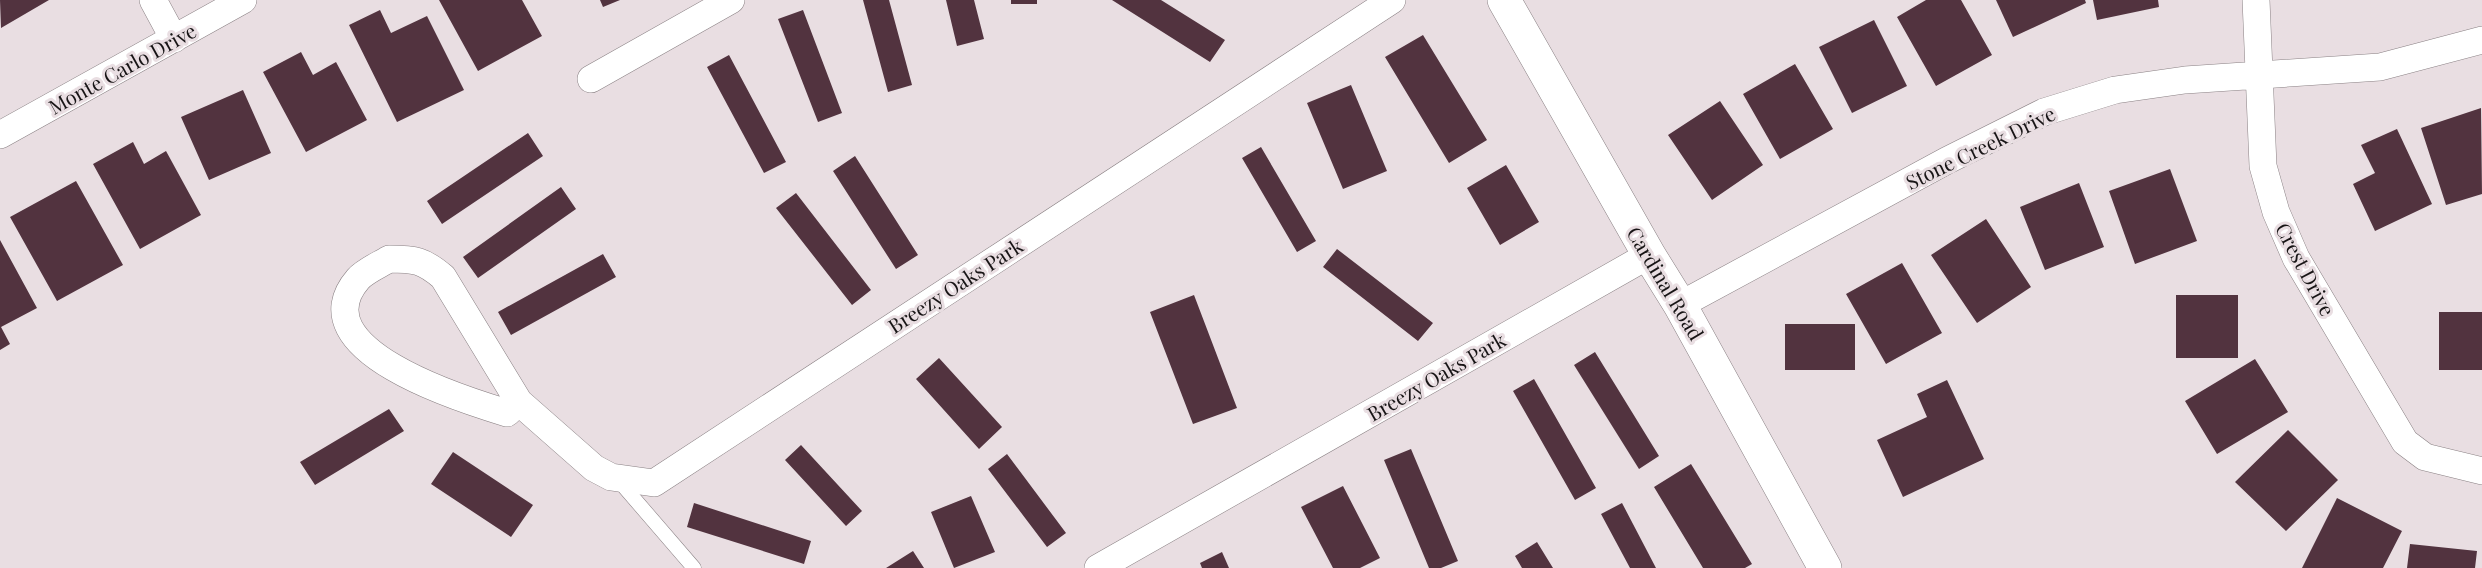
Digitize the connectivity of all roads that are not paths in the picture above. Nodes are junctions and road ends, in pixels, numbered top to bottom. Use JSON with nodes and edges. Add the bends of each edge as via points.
{"nodes":[{"id":1,"x":153,"y":0,"type":"edge"},
{"id":2,"x":243,"y":0,"type":"edge"},
{"id":3,"x":732,"y":0,"type":"edge"},
{"id":4,"x":1392,"y":0,"type":"edge"},
{"id":5,"x":1504,"y":0,"type":"edge"},
{"id":6,"x":2256,"y":0,"type":"edge"},
{"id":7,"x":174,"y":39,"type":"junction"},
{"id":8,"x":2482,"y":40,"type":"edge"},
{"id":9,"x":2260,"y":76,"type":"junction"},
{"id":10,"x":591,"y":79,"type":"dead end"},
{"id":11,"x":0,"y":135,"type":"edge"},
{"id":12,"x":1649,"y":255,"type":"junction"},
{"id":13,"x":1680,"y":305,"type":"junction"},
{"id":14,"x":519,"y":402,"type":"junction"},
{"id":15,"x":2479,"y":471,"type":"edge"},
{"id":16,"x":617,"y":478,"type":"junction"},
{"id":17,"x":694,"y":568,"type":"edge"},
{"id":18,"x":1098,"y":568,"type":"edge"},
{"id":19,"x":1825,"y":568,"type":"edge"}],
"edges":[{"from":1,"to":7,"type":"street"},
{"from":2,"to":7,"type":"street","name":"Monte Carlo Drive"},
{"from":3,"to":10,"type":"street"},
{"from":4,"to":16,"type":"street","name":"Breezy Oaks Park","via":[[654,483]]},
{"from":5,"to":12,"type":"street","name":"Cardinal Road"},
{"from":6,"to":9,"type":"street","name":"Crest Drive"},
{"from":7,"to":11,"type":"street","name":"Monte Carlo Drive"},
{"from":8,"to":9,"type":"street","name":"Stone Creek Drive","via":[[2380,67]]},
{"from":9,"to":13,"type":"street","name":"Stone Creek Drive","via":[[2185,80],[2115,90],[2044,112]]},
{"from":9,"to":15,"type":"street","name":"Crest Drive","via":[[2264,166],[2276,212],[2296,258],[2405,442],[2425,457]]},
{"from":12,"to":13,"type":"street","name":"Cardinal Road"},
{"from":12,"to":18,"type":"street","name":"Breezy Oaks Park"},
{"from":13,"to":19,"type":"street","name":"Cardinal Road"},
{"from":14,"to":14,"type":"street","name":"Breezy Oaks Park","via":[[507,413],[471,402],[376,358],[358,341],[345,311],[348,295],[358,278],[389,260],[416,260],[431,267],[443,278]]},
{"from":14,"to":16,"type":"street","name":"Breezy Oaks Park","via":[[594,468]]},
{"from":16,"to":17,"type":"lane"}]}
